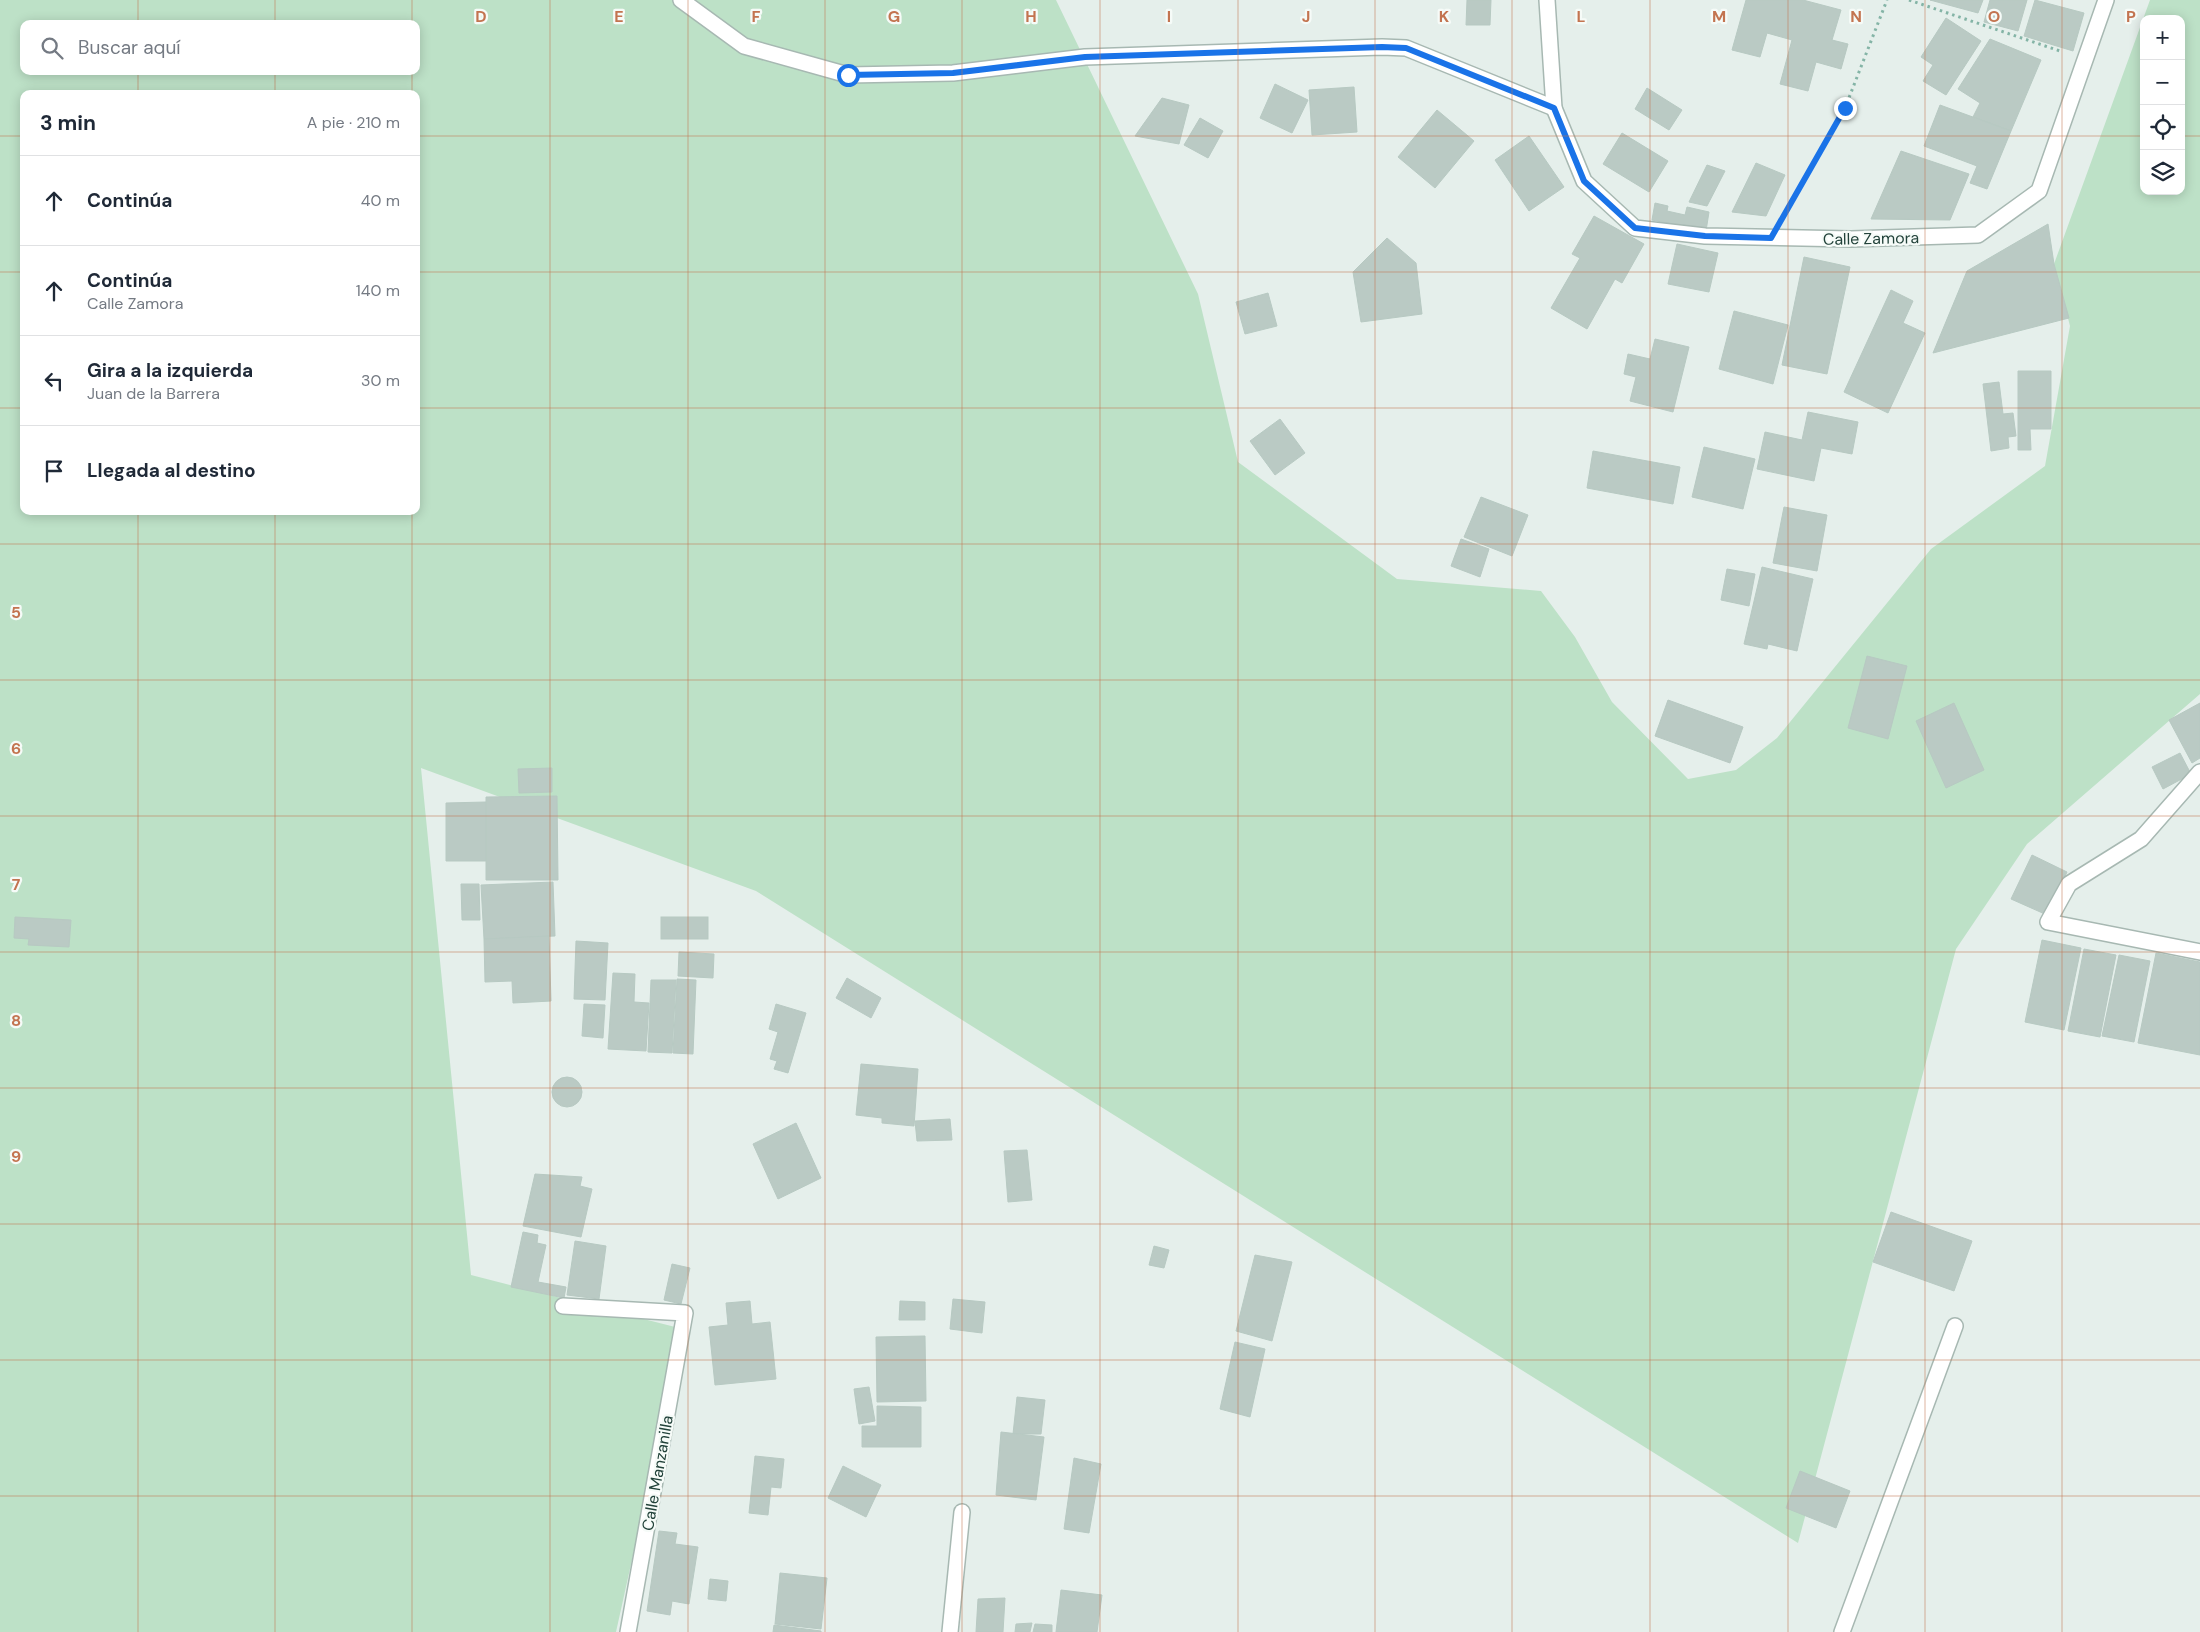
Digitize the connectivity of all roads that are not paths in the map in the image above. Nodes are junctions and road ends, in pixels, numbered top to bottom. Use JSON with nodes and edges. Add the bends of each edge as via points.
{"nodes":[{"id":1,"x":681,"y":0,"type":"edge"},
{"id":2,"x":1547,"y":0,"type":"edge"},
{"id":3,"x":2106,"y":0,"type":"edge"},
{"id":4,"x":1554,"y":108,"type":"junction"},
{"id":5,"x":2200,"y":772,"type":"edge"},
{"id":6,"x":2200,"y":952,"type":"edge"},
{"id":7,"x":563,"y":1306,"type":"dead end"},
{"id":8,"x":1955,"y":1326,"type":"dead end"},
{"id":9,"x":962,"y":1512,"type":"dead end"},
{"id":10,"x":628,"y":1632,"type":"edge"},
{"id":11,"x":950,"y":1632,"type":"edge"},
{"id":12,"x":1842,"y":1632,"type":"edge"}],
"edges":[{"from":1,"to":4,"type":"street","via":[[744,46],[848,75],[953,73],[1085,57],[1406,48]]},
{"from":2,"to":4,"type":"street","name":"Calle Zamora"},
{"from":3,"to":4,"type":"street","name":"Calle Zamora","via":[[2039,191],[1978,235],[1771,238],[1705,236],[1635,228],[1584,181]]},
{"from":5,"to":6,"type":"street","via":[[2141,839],[2070,884],[2048,922]]},
{"from":7,"to":10,"type":"street","name":"Calle Manzanilla","via":[[685,1313]]},
{"from":8,"to":12,"type":"street"},
{"from":9,"to":11,"type":"street"}]}
